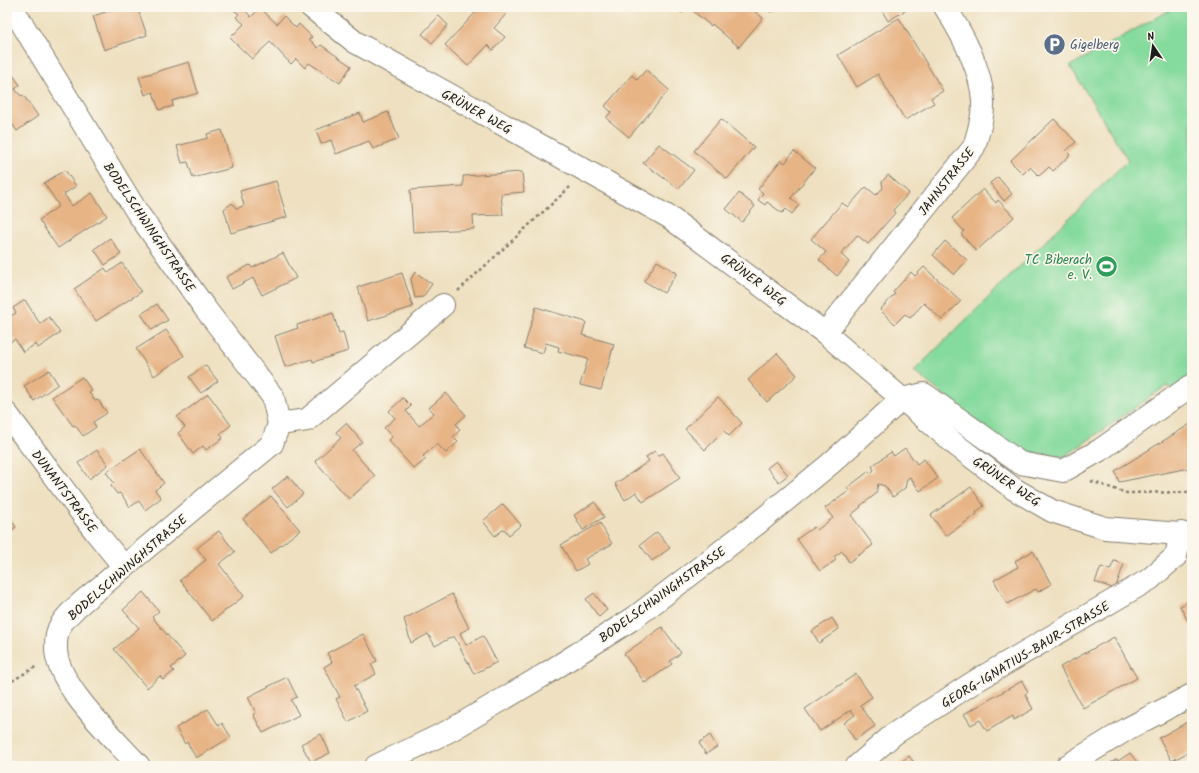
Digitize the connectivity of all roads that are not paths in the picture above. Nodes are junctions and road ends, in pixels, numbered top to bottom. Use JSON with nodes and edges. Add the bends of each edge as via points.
{"nodes":[{"id":1,"x":311,"y":7,"type":"edge"},
{"id":2,"x":945,"y":7,"type":"edge"},
{"id":3,"x":12,"y":10,"type":"edge"},
{"id":4,"x":443,"y":305,"type":"road end"},
{"id":5,"x":825,"y":333,"type":"junction"},
{"id":6,"x":1192,"y":385,"type":"edge"},
{"id":7,"x":902,"y":399,"type":"junction"},
{"id":8,"x":7,"y":414,"type":"edge"},
{"id":9,"x":279,"y":424,"type":"junction"},
{"id":10,"x":1187,"y":534,"type":"edge"},
{"id":11,"x":124,"y":567,"type":"junction"},
{"id":12,"x":1192,"y":695,"type":"edge"},
{"id":13,"x":139,"y":766,"type":"edge"},
{"id":14,"x":376,"y":766,"type":"edge"},
{"id":15,"x":857,"y":766,"type":"edge"},
{"id":16,"x":1067,"y":766,"type":"edge"}],
"edges":[{"from":1,"to":5,"type":"street","name":"GRÜNER WEG","via":[[355,42],[669,217]]},
{"from":2,"to":5,"type":"street","name":"JAHNSTRASSE","via":[[975,65],[983,102],[974,147]]},
{"from":3,"to":9,"type":"street","name":"BODELSCHWINGHSTRASSE","via":[[137,212],[204,307],[273,397]]},
{"from":4,"to":9,"type":"street","via":[[306,420]]},
{"from":5,"to":7,"type":"street","name":"GRÜNER WEG"},
{"from":6,"to":7,"type":"street","via":[[1100,450],[1063,471],[1020,462],[924,394]]},
{"from":7,"to":10,"type":"street","name":"GRÜNER WEG","via":[[956,445],[1008,484],[1052,510],[1104,528]]},
{"from":7,"to":14,"type":"street","name":"BODELSCHWINGHSTRASSE","via":[[830,464],[758,523],[634,618],[544,676],[451,730]]},
{"from":8,"to":11,"type":"street","name":"DUNANTSTRASSE"},
{"from":9,"to":11,"type":"street","name":"BODELSCHWINGHSTRASSE","via":[[272,444]]},
{"from":10,"to":15,"type":"street","name":"GEORG-IGNATIUS-BAUR-STRASSE","via":[[1176,556],[1150,579],[974,682],[894,734]]},
{"from":11,"to":13,"type":"street","name":"BODELSCHWINGHSTRASSE","via":[[70,614],[59,628],[56,647],[59,667],[69,686]]},
{"from":12,"to":16,"type":"street","via":[[1129,728]]}]}
